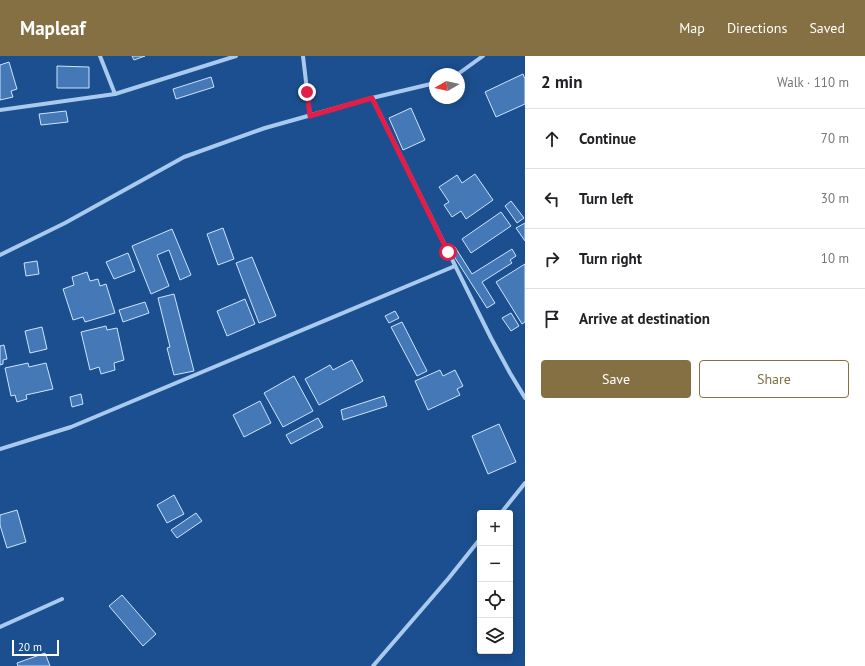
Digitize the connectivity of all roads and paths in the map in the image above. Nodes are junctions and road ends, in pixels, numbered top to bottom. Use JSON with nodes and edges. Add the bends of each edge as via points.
{"nodes":[{"id":1,"x":100,"y":56,"type":"edge"},
{"id":2,"x":236,"y":56,"type":"edge"},
{"id":3,"x":304,"y":56,"type":"edge"},
{"id":4,"x":483,"y":56,"type":"edge"},
{"id":5,"x":465,"y":69,"type":"edge"},
{"id":6,"x":429,"y":84,"type":"edge"},
{"id":7,"x":115,"y":94,"type":"junction"},
{"id":8,"x":372,"y":98,"type":"junction"},
{"id":9,"x":0,"y":110,"type":"edge"},
{"id":10,"x":310,"y":116,"type":"junction"},
{"id":11,"x":0,"y":255,"type":"edge"},
{"id":12,"x":455,"y":266,"type":"junction"},
{"id":13,"x":525,"y":398,"type":"edge"},
{"id":14,"x":0,"y":449,"type":"edge"},
{"id":15,"x":525,"y":482,"type":"edge"},
{"id":16,"x":503,"y":510,"type":"edge"},
{"id":17,"x":477,"y":543,"type":"edge"},
{"id":18,"x":62,"y":599,"type":"dead end"},
{"id":19,"x":0,"y":627,"type":"edge"},
{"id":20,"x":373,"y":666,"type":"edge"}],
"edges":[{"from":1,"to":7,"type":"street"},
{"from":2,"to":7,"type":"street"},
{"from":3,"to":10,"type":"street"},
{"from":4,"to":5,"type":"street"},
{"from":6,"to":8,"type":"street"},
{"from":7,"to":9,"type":"street"},
{"from":8,"to":10,"type":"street"},
{"from":8,"to":12,"type":"street"},
{"from":10,"to":11,"type":"street","via":[[266,128],[184,157],[65,223]]},
{"from":12,"to":13,"type":"street"},
{"from":12,"to":14,"type":"street","via":[[71,427]]},
{"from":15,"to":16,"type":"street"},
{"from":17,"to":20,"type":"street"},
{"from":18,"to":19,"type":"street"}]}
